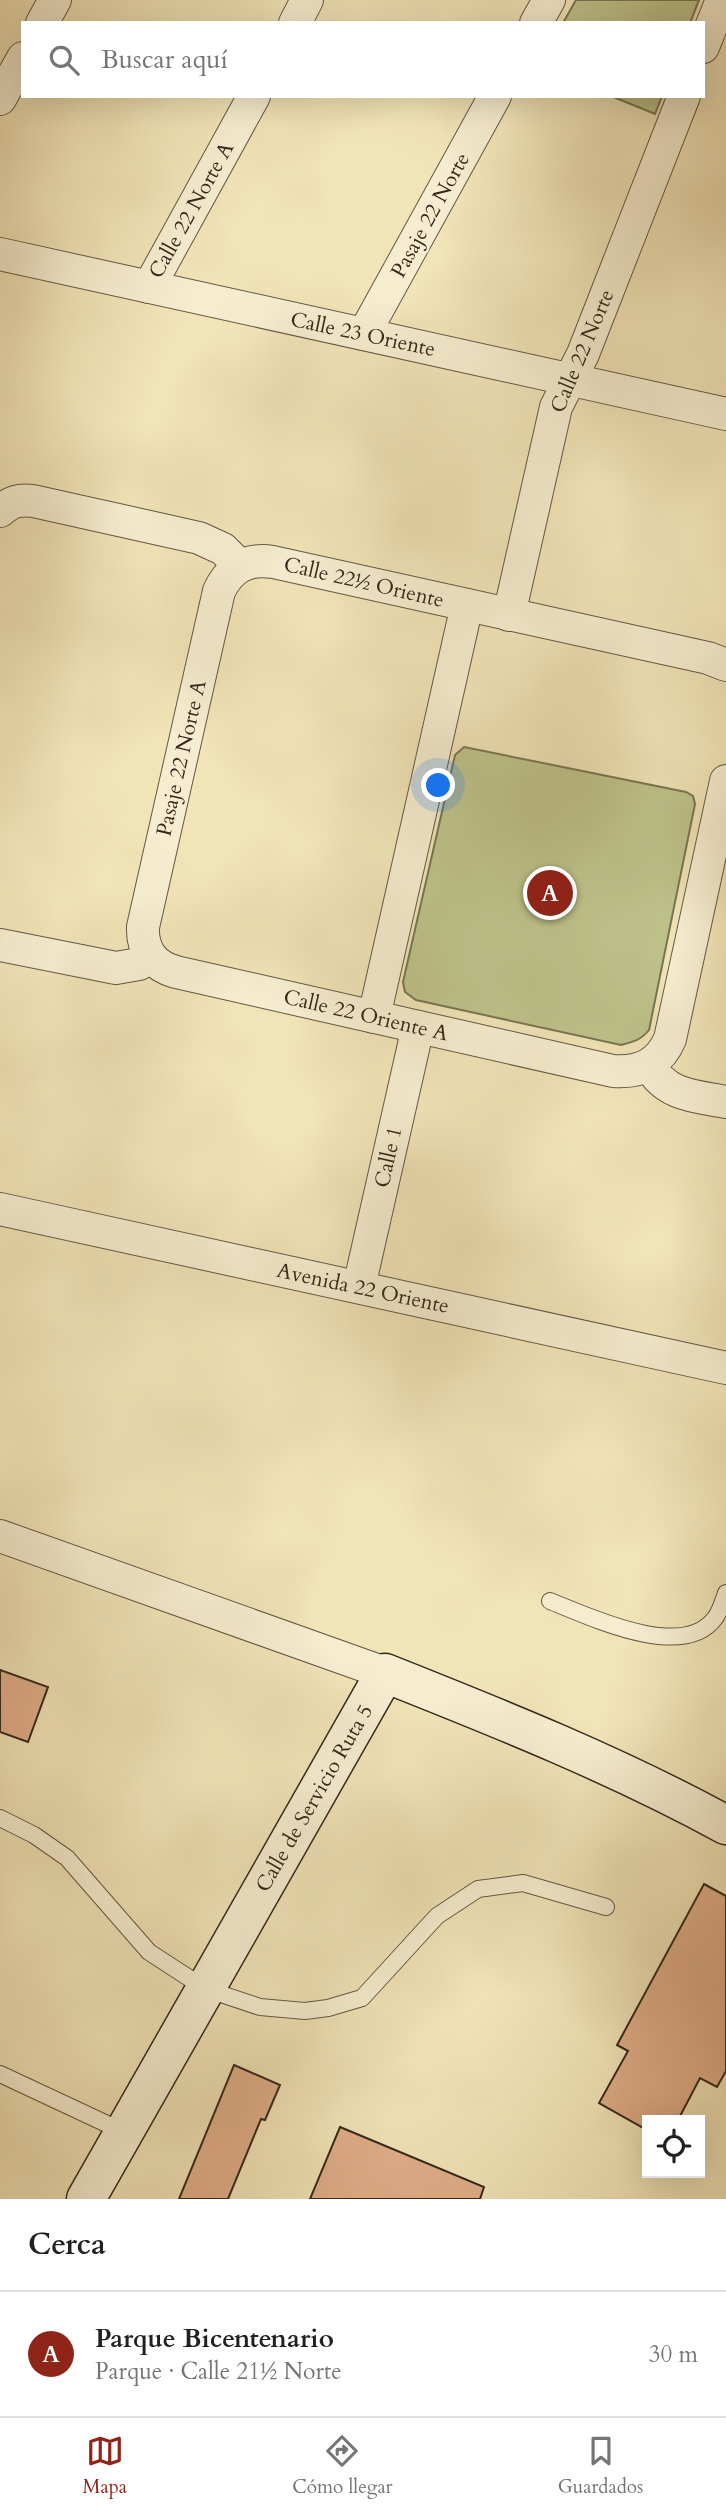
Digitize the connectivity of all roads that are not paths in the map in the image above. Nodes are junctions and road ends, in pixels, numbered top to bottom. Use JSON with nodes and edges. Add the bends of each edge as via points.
{"nodes":[{"id":1,"x":55,"y":0,"type":"edge"},
{"id":2,"x":307,"y":0,"type":"edge"},
{"id":3,"x":549,"y":0,"type":"edge"},
{"id":4,"x":722,"y":0,"type":"edge"},
{"id":5,"x":43,"y":21,"type":"edge"},
{"id":6,"x":296,"y":21,"type":"edge"},
{"id":7,"x":537,"y":21,"type":"edge"},
{"id":8,"x":705,"y":42,"type":"edge"},
{"id":9,"x":21,"y":62,"type":"edge"},
{"id":10,"x":253,"y":98,"type":"edge"},
{"id":11,"x":494,"y":98,"type":"edge"},
{"id":12,"x":683,"y":98,"type":"edge"},
{"id":13,"x":0,"y":99,"type":"edge"},
{"id":14,"x":0,"y":254,"type":"edge"},
{"id":15,"x":149,"y":287,"type":"junction"},
{"id":16,"x":364,"y":334,"type":"junction"},
{"id":17,"x":570,"y":380,"type":"junction"},
{"id":18,"x":726,"y":414,"type":"edge"},
{"id":19,"x":5,"y":507,"type":"edge"},
{"id":20,"x":240,"y":566,"type":"junction"},
{"id":21,"x":467,"y":605,"type":"junction"},
{"id":22,"x":509,"y":615,"type":"junction"},
{"id":23,"x":726,"y":665,"type":"edge"},
{"id":24,"x":726,"y":781,"type":"edge"},
{"id":25,"x":0,"y":945,"type":"edge"},
{"id":26,"x":150,"y":956,"type":"junction"},
{"id":27,"x":374,"y":1017,"type":"junction"},
{"id":28,"x":418,"y":1027,"type":"junction"},
{"id":29,"x":649,"y":1065,"type":"junction"},
{"id":30,"x":726,"y":1102,"type":"edge"},
{"id":31,"x":0,"y":1209,"type":"edge"},
{"id":32,"x":359,"y":1287,"type":"junction"},
{"id":33,"x":726,"y":1368,"type":"edge"},
{"id":34,"x":0,"y":1536,"type":"edge"},
{"id":35,"x":726,"y":1593,"type":"edge"},
{"id":36,"x":550,"y":1601,"type":"dead end"},
{"id":37,"x":385,"y":1673,"type":"junction"},
{"id":38,"x":677,"y":1798,"type":"junction"},
{"id":39,"x":726,"y":1808,"type":"edge"},
{"id":40,"x":0,"y":1818,"type":"edge"},
{"id":41,"x":726,"y":1825,"type":"edge"},
{"id":42,"x":606,"y":1907,"type":"dead end"},
{"id":43,"x":206,"y":1989,"type":"junction"},
{"id":44,"x":0,"y":2074,"type":"edge"},
{"id":45,"x":124,"y":2132,"type":"junction"},
{"id":46,"x":86,"y":2199,"type":"edge"}],
"edges":[{"from":1,"to":5,"type":"street"},
{"from":2,"to":6,"type":"street"},
{"from":3,"to":7,"type":"street"},
{"from":4,"to":8,"type":"street"},
{"from":9,"to":13,"type":"street"},
{"from":10,"to":15,"type":"street","name":"Calle 22 Norte A"},
{"from":11,"to":16,"type":"street","name":"Pasaje 22 Norte"},
{"from":12,"to":17,"type":"street","name":"Calle 22 Norte"},
{"from":14,"to":15,"type":"street","name":"Calle 23 Oriente"},
{"from":15,"to":16,"type":"street","name":"Calle 23 Oriente"},
{"from":16,"to":17,"type":"street","name":"Calle 23 Oriente"},
{"from":17,"to":18,"type":"street","name":"Calle 23 Oriente"},
{"from":17,"to":22,"type":"street","name":"Calle 22 Norte","via":[[556,407]]},
{"from":19,"to":20,"type":"street","via":[[33,501],[199,538],[223,549]]},
{"from":20,"to":21,"type":"street","name":"Calle 22½ Oriente","via":[[250,561],[273,562]]},
{"from":20,"to":26,"type":"street","name":"Pasaje 22 Norte A","via":[[224,581],[216,605],[144,927]]},
{"from":21,"to":22,"type":"street","name":"Calle 22½ Oriente"},
{"from":21,"to":27,"type":"street"},
{"from":22,"to":23,"type":"street","name":"Calle 22½ Oriente"},
{"from":24,"to":29,"type":"street","via":[[670,1039]]},
{"from":25,"to":26,"type":"street","via":[[116,968],[139,964]]},
{"from":26,"to":27,"type":"street","name":"Calle 22 Oriente A","via":[[176,972]]},
{"from":27,"to":28,"type":"street","name":"Calle 22 Oriente A"},
{"from":28,"to":29,"type":"street","name":"Calle 22 Oriente A","via":[[613,1070],[626,1072]]},
{"from":28,"to":32,"type":"street","name":"Calle 1"},
{"from":29,"to":30,"type":"street","via":[[662,1084],[674,1091]]},
{"from":31,"to":32,"type":"street","name":"Avenida 22 Oriente"},
{"from":32,"to":33,"type":"street","name":"Avenida 22 Oriente"},
{"from":34,"to":37,"type":"street"},
{"from":35,"to":36,"type":"lane","via":[[715,1619],[696,1633],[672,1637],[628,1631]]},
{"from":37,"to":38,"type":"street","via":[[509,1722]]},
{"from":37,"to":43,"type":"street","name":"Calle de Servicio Ruta 5"},
{"from":38,"to":39,"type":"street"},
{"from":38,"to":41,"type":"street"},
{"from":40,"to":43,"type":"lane","via":[[67,1858],[149,1952]]},
{"from":42,"to":43,"type":"lane","via":[[523,1883],[478,1889],[437,1916],[362,1998],[305,2011],[260,2007]]},
{"from":43,"to":45,"type":"street","name":"Calle de Servicio Ruta 5"},
{"from":44,"to":45,"type":"lane"},
{"from":45,"to":46,"type":"street","name":"Calle de Servicio Ruta 5"}]}
